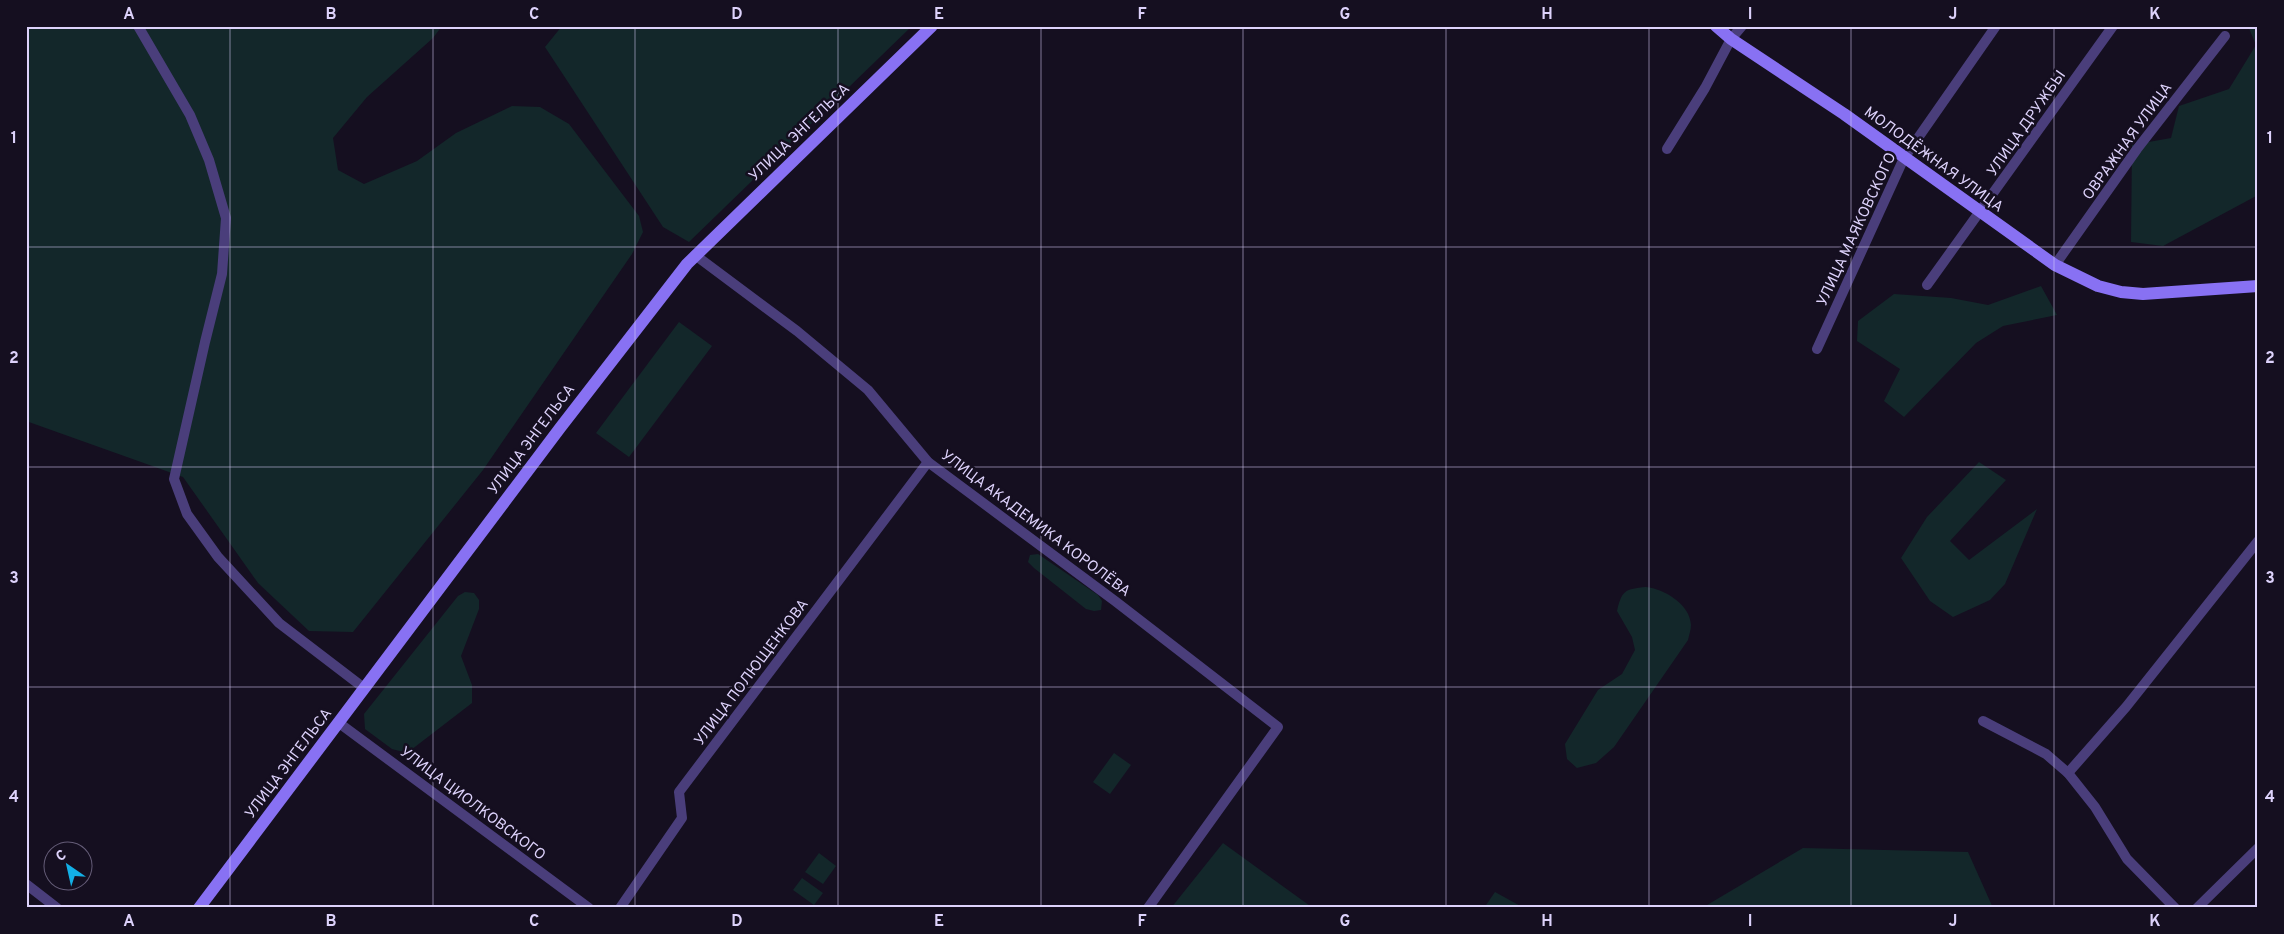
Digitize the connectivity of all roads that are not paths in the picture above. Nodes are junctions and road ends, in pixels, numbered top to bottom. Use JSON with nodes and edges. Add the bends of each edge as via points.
{"nodes":[{"id":1,"x":138,"y":26,"type":"edge"},
{"id":2,"x":932,"y":26,"type":"edge"},
{"id":3,"x":1716,"y":26,"type":"edge"},
{"id":4,"x":1742,"y":26,"type":"edge"},
{"id":5,"x":1996,"y":26,"type":"edge"},
{"id":6,"x":2113,"y":26,"type":"edge"},
{"id":7,"x":2225,"y":36,"type":"dead end"},
{"id":8,"x":1731,"y":39,"type":"junction"},
{"id":9,"x":1667,"y":149,"type":"dead end"},
{"id":10,"x":1904,"y":158,"type":"junction"},
{"id":11,"x":1980,"y":213,"type":"junction"},
{"id":12,"x":695,"y":255,"type":"junction"},
{"id":13,"x":2055,"y":265,"type":"junction"},
{"id":14,"x":1927,"y":285,"type":"dead end"},
{"id":15,"x":2258,"y":286,"type":"edge"},
{"id":16,"x":1817,"y":348,"type":"dead end"},
{"id":17,"x":928,"y":462,"type":"junction"},
{"id":18,"x":2258,"y":541,"type":"edge"},
{"id":19,"x":364,"y":688,"type":"junction"},
{"id":20,"x":1983,"y":721,"type":"dead end"},
{"id":21,"x":339,"y":723,"type":"junction"},
{"id":22,"x":2068,"y":773,"type":"junction"},
{"id":23,"x":2258,"y":848,"type":"edge"},
{"id":24,"x":26,"y":884,"type":"edge"},
{"id":25,"x":57,"y":908,"type":"edge"},
{"id":26,"x":199,"y":908,"type":"edge"},
{"id":27,"x":589,"y":908,"type":"edge"},
{"id":28,"x":620,"y":908,"type":"edge"},
{"id":29,"x":1148,"y":908,"type":"edge"},
{"id":30,"x":2175,"y":908,"type":"edge"},
{"id":31,"x":2197,"y":908,"type":"edge"}],
"edges":[{"from":1,"to":19,"type":"street","via":[[190,115],[226,218],[222,274],[175,487],[187,514],[218,557],[279,623]]},
{"from":2,"to":12,"type":"main road","name":"УЛИЦА ЭНГЕЛЬСА"},
{"from":3,"to":8,"type":"main road","name":"МОЛОДЁЖНАЯ УЛИЦА"},
{"from":4,"to":8,"type":"street"},
{"from":5,"to":10,"type":"street","name":"УЛИЦА МАЯКОВСКОГО"},
{"from":6,"to":11,"type":"street","name":"УЛИЦА ДРУЖБЫ"},
{"from":7,"to":13,"type":"street","name":"ОВРАЖНАЯ УЛИЦА","via":[[2137,149]]},
{"from":8,"to":9,"type":"street"},
{"from":8,"to":10,"type":"main road","name":"МОЛОДЁЖНАЯ УЛИЦА"},
{"from":10,"to":11,"type":"main road","name":"МОЛОДЁЖНАЯ УЛИЦА"},
{"from":10,"to":16,"type":"street","name":"УЛИЦА МАЯКОВСКОГО"},
{"from":11,"to":13,"type":"main road","name":"МОЛОДЁЖНАЯ УЛИЦА"},
{"from":11,"to":14,"type":"street","name":"УЛИЦА ДРУЖБЫ"},
{"from":12,"to":17,"type":"street","name":"УЛИЦА АКАДЕМИКА КОРОЛЁВА","via":[[798,331],[868,390]]},
{"from":12,"to":19,"type":"main road","name":"УЛИЦА ЭНГЕЛЬСА","via":[[662,293]]},
{"from":13,"to":15,"type":"main road","name":"МОЛОДЁЖНАЯ УЛИЦА","via":[[2098,286],[2121,292],[2143,294]]},
{"from":17,"to":28,"type":"street","name":"УЛИЦА ПОЛЮЩЕНКОВА","via":[[679,792],[682,818]]},
{"from":17,"to":29,"type":"street","name":"УЛИЦА АКАДЕМИКА КОРОЛЁВА","via":[[1278,727]]},
{"from":18,"to":22,"type":"street","via":[[2126,707]]},
{"from":19,"to":21,"type":"main road","name":"УЛИЦА ЭНГЕЛЬСА"},
{"from":20,"to":22,"type":"street","via":[[2046,754]]},
{"from":21,"to":26,"type":"main road","name":"УЛИЦА ЭНГЕЛЬСА"},
{"from":21,"to":27,"type":"street","name":"УЛИЦА ЦИОЛКОВСКОГО"},
{"from":22,"to":30,"type":"street","via":[[2095,807],[2127,859]]},
{"from":23,"to":31,"type":"street"},
{"from":24,"to":25,"type":"street"}]}
